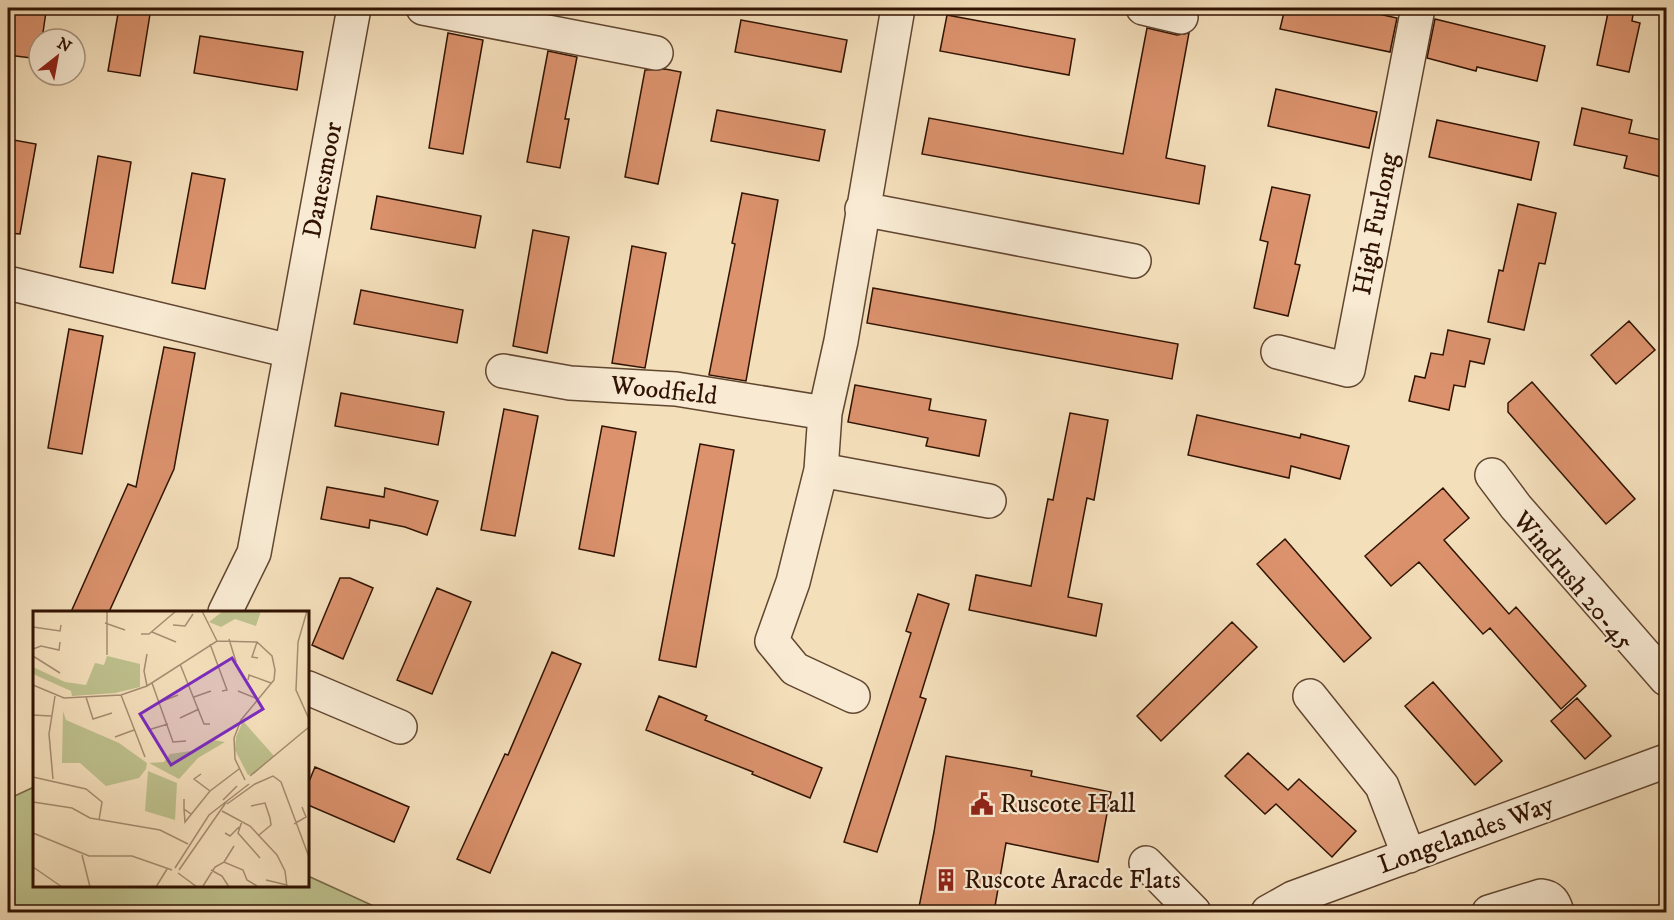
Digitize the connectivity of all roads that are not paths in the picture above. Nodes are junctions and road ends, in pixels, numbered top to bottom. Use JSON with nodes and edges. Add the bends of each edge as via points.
{"nodes":[{"id":1,"x":354,"y":8,"type":"edge"},
{"id":2,"x":423,"y":8,"type":"edge"},
{"id":3,"x":898,"y":8,"type":"edge"},
{"id":4,"x":1143,"y":8,"type":"edge"},
{"id":5,"x":1418,"y":8,"type":"edge"},
{"id":6,"x":1181,"y":17,"type":"dead end"},
{"id":7,"x":656,"y":53,"type":"dead end"},
{"id":8,"x":862,"y":209,"type":"junction"},
{"id":9,"x":1134,"y":261,"type":"dead end"},
{"id":10,"x":8,"y":283,"type":"edge"},
{"id":11,"x":290,"y":351,"type":"junction"},
{"id":12,"x":1278,"y":352,"type":"dead end"},
{"id":13,"x":503,"y":371,"type":"dead end"},
{"id":14,"x":825,"y":413,"type":"junction"},
{"id":15,"x":821,"y":471,"type":"junction"},
{"id":16,"x":989,"y":501,"type":"dead end"},
{"id":17,"x":225,"y":611,"type":"edge"},
{"id":18,"x":1666,"y":679,"type":"edge"},
{"id":19,"x":309,"y":688,"type":"edge"},
{"id":20,"x":853,"y":696,"type":"dead end"},
{"id":21,"x":1310,"y":696,"type":"dead end"},
{"id":22,"x":1666,"y":696,"type":"edge"},
{"id":23,"x":400,"y":727,"type":"dead end"},
{"id":24,"x":1666,"y":761,"type":"edge"},
{"id":25,"x":1409,"y":856,"type":"junction"},
{"id":26,"x":1146,"y":863,"type":"dead end"},
{"id":27,"x":1194,"y":912,"type":"edge"},
{"id":28,"x":1268,"y":912,"type":"edge"},
{"id":29,"x":1489,"y":912,"type":"edge"},
{"id":30,"x":1557,"y":912,"type":"edge"}],
"edges":[{"from":1,"to":11,"type":"street","name":"Danesmoor"},
{"from":2,"to":7,"type":"street"},
{"from":3,"to":8,"type":"street"},
{"from":4,"to":6,"type":"street"},
{"from":5,"to":12,"type":"street","name":"High Furlong","via":[[1348,370]]},
{"from":8,"to":9,"type":"street"},
{"from":8,"to":14,"type":"street"},
{"from":10,"to":11,"type":"street"},
{"from":11,"to":17,"type":"street","name":"Danesmoor","via":[[254,553]]},
{"from":13,"to":14,"type":"street","name":"Woodfield","via":[[570,383],[676,389]]},
{"from":14,"to":15,"type":"street"},
{"from":15,"to":16,"type":"street"},
{"from":15,"to":20,"type":"street","via":[[793,582],[772,641],[795,669]]},
{"from":18,"to":22,"type":"street","name":"Windrush 20-45","via":[[1501,495]]},
{"from":19,"to":23,"type":"street"},
{"from":21,"to":25,"type":"street","via":[[1382,786]]},
{"from":24,"to":25,"type":"street","name":"Longelandes Way"},
{"from":25,"to":28,"type":"street","name":"Longelandes Way","via":[[1293,898]]},
{"from":26,"to":27,"type":"street"},
{"from":29,"to":30,"type":"street","via":[[1540,896],[1548,897]]}]}
